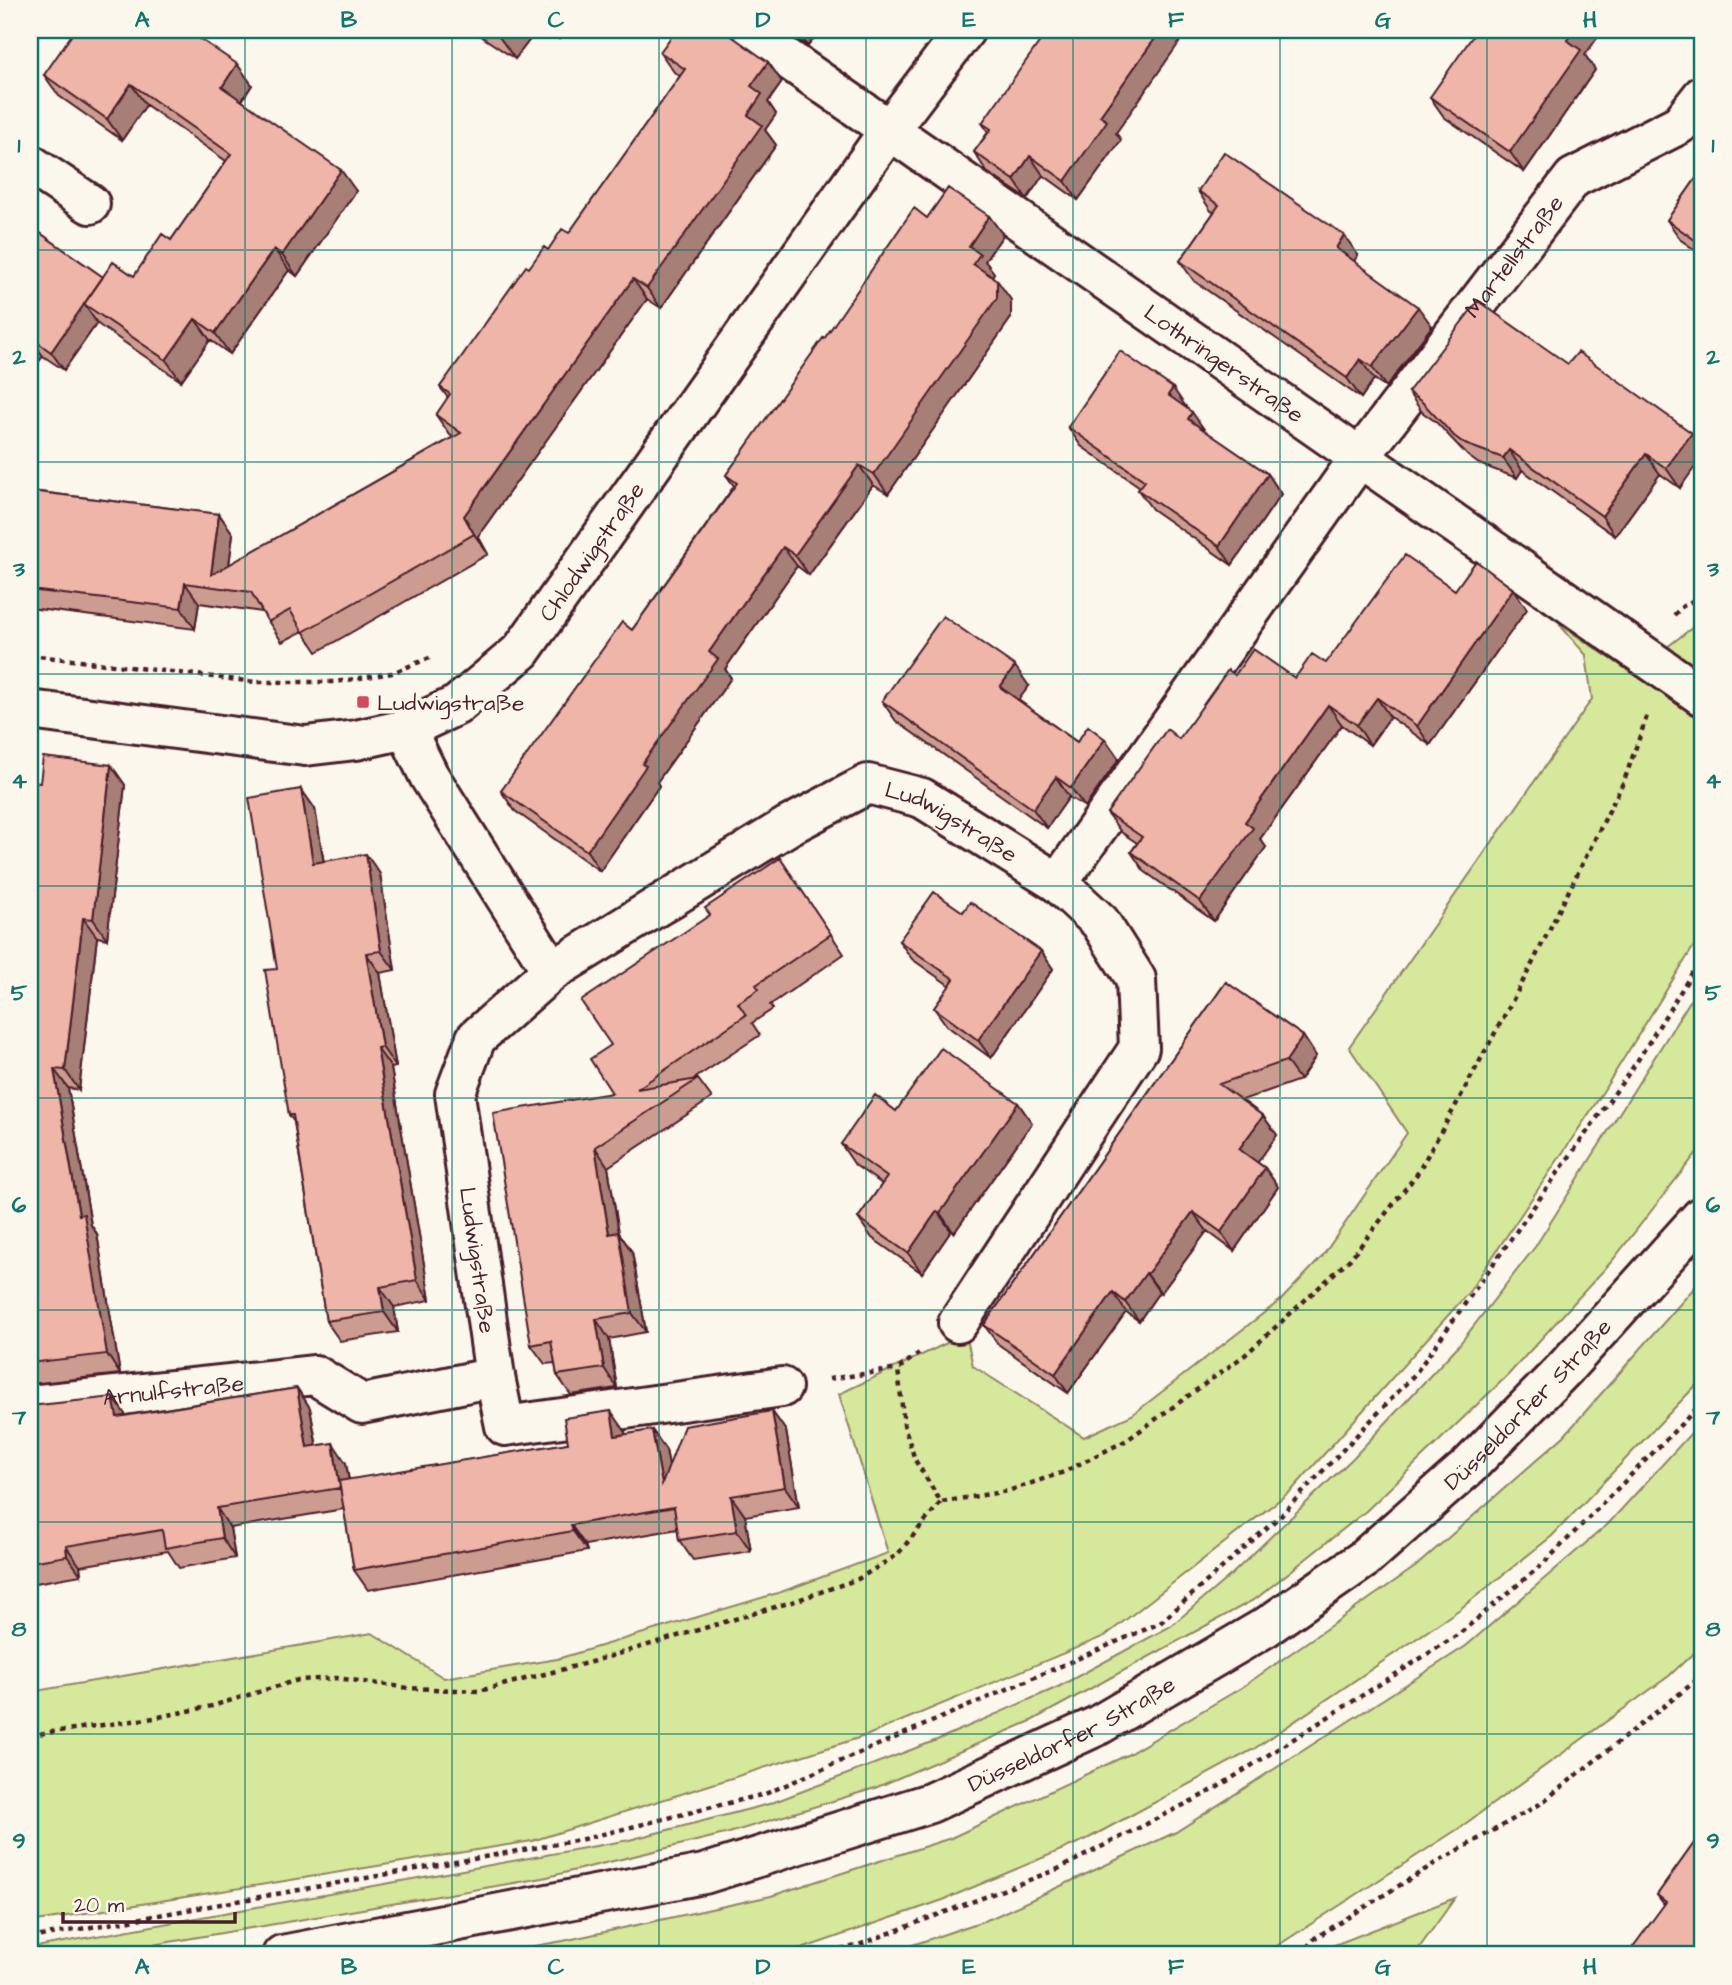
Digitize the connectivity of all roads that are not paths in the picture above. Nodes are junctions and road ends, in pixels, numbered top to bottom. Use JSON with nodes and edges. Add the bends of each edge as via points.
{"nodes":[{"id":1,"x":746,"y":30,"type":"edge"},
{"id":2,"x":965,"y":30,"type":"edge"},
{"id":3,"x":1702,"y":96,"type":"edge"},
{"id":4,"x":890,"y":129,"type":"junction"},
{"id":5,"x":30,"y":164,"type":"edge"},
{"id":6,"x":90,"y":204,"type":"dead end"},
{"id":7,"x":1360,"y":457,"type":"junction"},
{"id":8,"x":1702,"y":696,"type":"edge"},
{"id":9,"x":30,"y":710,"type":"edge"},
{"id":10,"x":406,"y":729,"type":"junction"},
{"id":11,"x":1058,"y":883,"type":"junction"},
{"id":12,"x":552,"y":971,"type":"junction"},
{"id":13,"x":1702,"y":1216,"type":"edge"},
{"id":14,"x":958,"y":1323,"type":"road end"},
{"id":15,"x":495,"y":1377,"type":"junction"},
{"id":16,"x":782,"y":1387,"type":"road end"},
{"id":17,"x":30,"y":1405,"type":"edge"},
{"id":18,"x":282,"y":1955,"type":"edge"}],
"edges":[{"from":1,"to":4,"type":"street","name":"Lothringerstraße"},
{"from":2,"to":4,"type":"street","name":"Chlodwigstraße"},
{"from":3,"to":7,"type":"street","name":"Martellstraße","via":[[1680,124],[1573,177]]},
{"from":4,"to":7,"type":"street","name":"Lothringerstraße"},
{"from":4,"to":10,"type":"street","name":"Chlodwigstraße","via":[[521,651],[457,705]]},
{"from":5,"to":6,"type":"street"},
{"from":7,"to":8,"type":"street","name":"Lothringerstraße"},
{"from":7,"to":11,"type":"street"},
{"from":9,"to":10,"type":"street","name":"Chlodwigstraße","via":[[305,746]]},
{"from":10,"to":12,"type":"street","via":[[429,776]]},
{"from":11,"to":12,"type":"street","name":"Ludwigstraße","via":[[922,798],[869,784],[788,826]]},
{"from":11,"to":14,"type":"street","name":"Ludwigstraße","via":[[1100,922],[1136,979],[1139,1048]]},
{"from":12,"to":15,"type":"street","name":"Ludwigstraße","via":[[476,1038],[455,1094]]},
{"from":13,"to":18,"type":"street","name":"Düsseldorfer Straße","via":[[1469,1466],[1364,1559],[1266,1627],[1097,1726],[930,1803],[704,1874]]},
{"from":15,"to":16,"type":"street","name":"Ludwigstraße","via":[[505,1426]]},
{"from":15,"to":17,"type":"street","name":"Arnulfstraße","via":[[362,1404],[316,1376]]}]}
